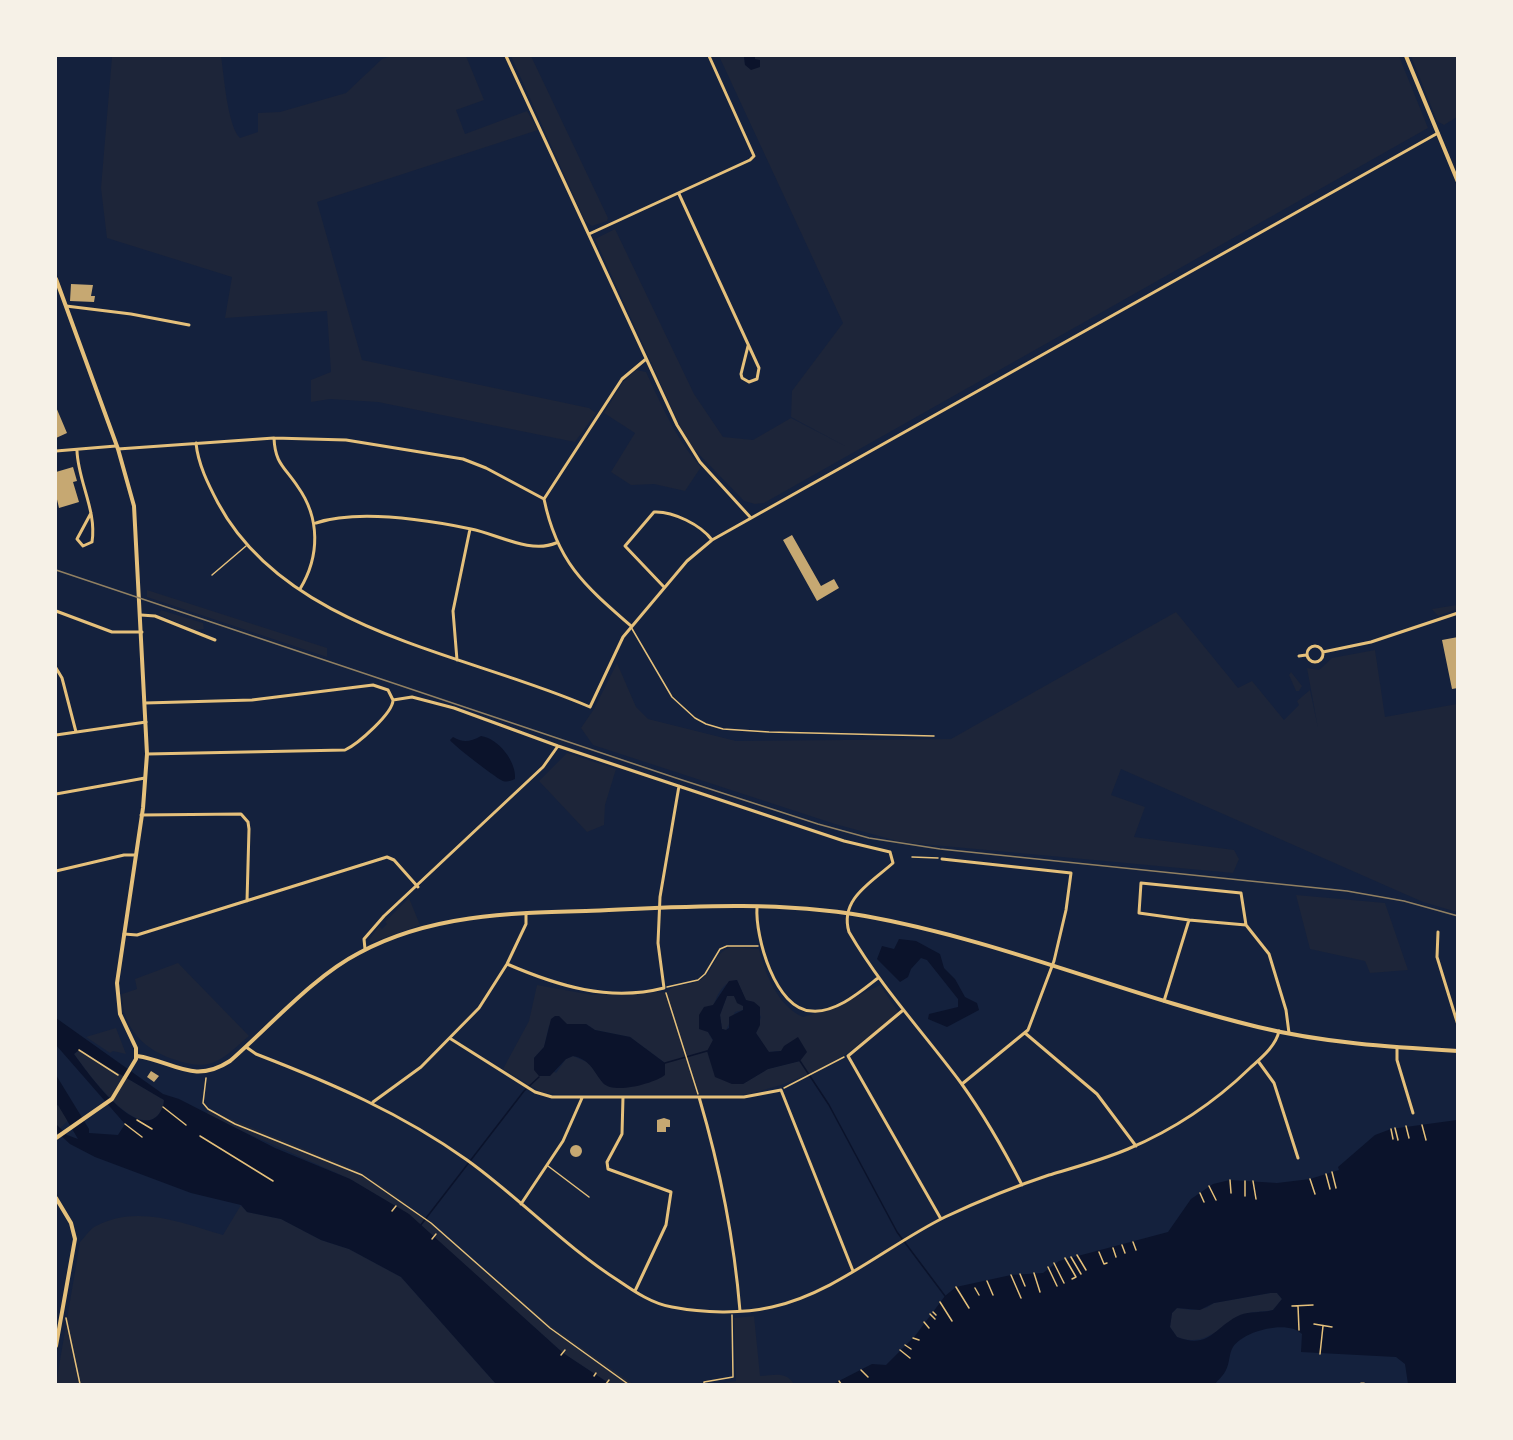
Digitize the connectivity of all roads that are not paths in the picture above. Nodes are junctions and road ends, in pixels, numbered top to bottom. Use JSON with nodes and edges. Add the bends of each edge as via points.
{"nodes":[{"id":1,"x":506,"y":56,"type":"edge"},
{"id":2,"x":709,"y":56,"type":"edge"},
{"id":3,"x":1406,"y":56,"type":"edge"},
{"id":4,"x":1438,"y":133,"type":"junction"},
{"id":5,"x":1458,"y":182,"type":"edge"},
{"id":6,"x":679,"y":194,"type":"junction"},
{"id":7,"x":589,"y":234,"type":"junction"},
{"id":8,"x":56,"y":279,"type":"edge"},
{"id":9,"x":66,"y":306,"type":"junction"},
{"id":10,"x":189,"y":325,"type":"dead end"},
{"id":11,"x":748,"y":346,"type":"junction"},
{"id":12,"x":646,"y":359,"type":"junction"},
{"id":13,"x":274,"y":438,"type":"junction"},
{"id":14,"x":196,"y":443,"type":"junction"},
{"id":15,"x":118,"y":447,"type":"junction"},
{"id":16,"x":56,"y":451,"type":"edge"},
{"id":17,"x":76,"y":451,"type":"junction"},
{"id":18,"x":544,"y":499,"type":"junction"},
{"id":19,"x":91,"y":513,"type":"junction"},
{"id":20,"x":751,"y":518,"type":"junction"},
{"id":21,"x":316,"y":523,"type":"junction"},
{"id":22,"x":470,"y":529,"type":"junction"},
{"id":23,"x":712,"y":540,"type":"junction"},
{"id":24,"x":556,"y":543,"type":"junction"},
{"id":25,"x":246,"y":546,"type":"junction"},
{"id":26,"x":212,"y":575,"type":"dead end"},
{"id":27,"x":664,"y":587,"type":"junction"},
{"id":28,"x":300,"y":589,"type":"junction"},
{"id":29,"x":56,"y":611,"type":"edge"},
{"id":30,"x":1458,"y":613,"type":"edge"},
{"id":31,"x":141,"y":615,"type":"junction"},
{"id":32,"x":631,"y":626,"type":"junction"},
{"id":33,"x":142,"y":632,"type":"junction"},
{"id":34,"x":215,"y":640,"type":"dead end"},
{"id":35,"x":1323,"y":652,"type":"junction"},
{"id":36,"x":1299,"y":656,"type":"dead end"},
{"id":37,"x":1306,"y":656,"type":"junction"},
{"id":38,"x":456,"y":660,"type":"junction"},
{"id":39,"x":56,"y":668,"type":"edge"},
{"id":40,"x":393,"y":700,"type":"junction"},
{"id":41,"x":145,"y":703,"type":"junction"},
{"id":42,"x":146,"y":722,"type":"junction"},
{"id":43,"x":76,"y":732,"type":"junction"},
{"id":44,"x":56,"y":735,"type":"edge"},
{"id":45,"x":934,"y":736,"type":"dead end"},
{"id":46,"x":558,"y":746,"type":"junction"},
{"id":47,"x":147,"y":754,"type":"junction"},
{"id":48,"x":146,"y":778,"type":"junction"},
{"id":49,"x":679,"y":786,"type":"junction"},
{"id":50,"x":56,"y":794,"type":"edge"},
{"id":51,"x":141,"y":815,"type":"junction"},
{"id":52,"x":136,"y":855,"type":"junction"},
{"id":53,"x":942,"y":859,"type":"road end"},
{"id":54,"x":56,"y":871,"type":"edge"},
{"id":55,"x":418,"y":887,"type":"junction"},
{"id":56,"x":247,"y":901,"type":"junction"},
{"id":57,"x":659,"y":906,"type":"junction"},
{"id":58,"x":757,"y":906,"type":"junction"},
{"id":59,"x":526,"y":913,"type":"junction"},
{"id":60,"x":847,"y":913,"type":"junction"},
{"id":61,"x":1189,"y":920,"type":"junction"},
{"id":62,"x":1246,"y":925,"type":"junction"},
{"id":63,"x":1438,"y":932,"type":"dead end"},
{"id":64,"x":124,"y":934,"type":"junction"},
{"id":65,"x":365,"y":949,"type":"junction"},
{"id":66,"x":507,"y":964,"type":"junction"},
{"id":67,"x":1052,"y":966,"type":"junction"},
{"id":68,"x":878,"y":978,"type":"junction"},
{"id":69,"x":1164,"y":1001,"type":"junction"},
{"id":70,"x":902,"y":1011,"type":"junction"},
{"id":71,"x":1458,"y":1025,"type":"edge"},
{"id":72,"x":1279,"y":1032,"type":"junction"},
{"id":73,"x":1025,"y":1033,"type":"junction"},
{"id":74,"x":1289,"y":1033,"type":"junction"},
{"id":75,"x":451,"y":1039,"type":"junction"},
{"id":76,"x":246,"y":1047,"type":"junction"},
{"id":77,"x":1396,"y":1047,"type":"junction"},
{"id":78,"x":1458,"y":1051,"type":"edge"},
{"id":79,"x":137,"y":1056,"type":"junction"},
{"id":80,"x":1258,"y":1061,"type":"junction"},
{"id":81,"x":962,"y":1084,"type":"junction"},
{"id":82,"x":623,"y":1097,"type":"junction"},
{"id":83,"x":699,"y":1097,"type":"junction"},
{"id":84,"x":582,"y":1098,"type":"junction"},
{"id":85,"x":373,"y":1102,"type":"junction"},
{"id":86,"x":1413,"y":1113,"type":"dead end"},
{"id":87,"x":57,"y":1137,"type":"edge"},
{"id":88,"x":1136,"y":1146,"type":"junction"},
{"id":89,"x":1298,"y":1158,"type":"dead end"},
{"id":90,"x":547,"y":1166,"type":"junction"},
{"id":91,"x":1022,"y":1185,"type":"junction"},
{"id":92,"x":589,"y":1197,"type":"dead end"},
{"id":93,"x":56,"y":1198,"type":"edge"},
{"id":94,"x":521,"y":1204,"type":"junction"},
{"id":95,"x":941,"y":1219,"type":"junction"},
{"id":96,"x":852,"y":1271,"type":"junction"},
{"id":97,"x":635,"y":1291,"type":"junction"},
{"id":98,"x":740,"y":1311,"type":"junction"},
{"id":99,"x":56,"y":1346,"type":"edge"}],
"edges":[{"from":1,"to":7,"type":"street"},
{"from":2,"to":6,"type":"street","via":[[754,156]]},
{"from":3,"to":4,"type":"street"},
{"from":4,"to":5,"type":"street"},
{"from":4,"to":20,"type":"street"},
{"from":6,"to":7,"type":"street"},
{"from":6,"to":11,"type":"street"},
{"from":7,"to":12,"type":"street"},
{"from":8,"to":9,"type":"street"},
{"from":9,"to":10,"type":"street"},
{"from":9,"to":15,"type":"street"},
{"from":11,"to":11,"type":"street","via":[[760,372],[757,379],[749,382],[741,374]]},
{"from":12,"to":18,"type":"street","via":[[622,379]]},
{"from":12,"to":20,"type":"street","via":[[691,448]]},
{"from":13,"to":14,"type":"street"},
{"from":13,"to":18,"type":"street","via":[[346,440],[451,457],[486,468]]},
{"from":13,"to":21,"type":"street","via":[[275,455],[303,494]]},
{"from":14,"to":15,"type":"street"},
{"from":14,"to":25,"type":"street","via":[[212,492]]},
{"from":15,"to":17,"type":"street"},
{"from":15,"to":31,"type":"street","via":[[134,506]]},
{"from":16,"to":17,"type":"street"},
{"from":17,"to":19,"type":"street"},
{"from":18,"to":24,"type":"street"},
{"from":19,"to":19,"type":"street","via":[[77,539],[83,546],[93,542]]},
{"from":20,"to":23,"type":"street"},
{"from":21,"to":22,"type":"street","via":[[374,518]]},
{"from":21,"to":28,"type":"street","via":[[315,549]]},
{"from":22,"to":24,"type":"street","via":[[532,546]]},
{"from":22,"to":38,"type":"street","via":[[453,611]]},
{"from":23,"to":27,"type":"street"},
{"from":23,"to":27,"type":"street","via":[[703,529],[654,512],[626,546]]},
{"from":24,"to":32,"type":"street","via":[[589,588]]},
{"from":25,"to":26,"type":"lane"},
{"from":25,"to":28,"type":"street","via":[[266,566]]},
{"from":27,"to":32,"type":"street"},
{"from":28,"to":38,"type":"street","via":[[389,636]]},
{"from":29,"to":33,"type":"street","via":[[112,632]]},
{"from":30,"to":35,"type":"street","via":[[1371,642]]},
{"from":31,"to":33,"type":"street"},
{"from":31,"to":34,"type":"street","via":[[162,618]]},
{"from":32,"to":38,"type":"street","via":[[590,708],[539,685]]},
{"from":32,"to":45,"type":"lane","via":[[672,697],[706,724],[769,732]]},
{"from":33,"to":41,"type":"street"},
{"from":35,"to":37,"type":"street","via":[[1316,662]]},
{"from":35,"to":37,"type":"street","via":[[1313,646]]},
{"from":36,"to":37,"type":"street"},
{"from":39,"to":43,"type":"street"},
{"from":40,"to":41,"type":"street","via":[[388,690],[373,685],[252,700]]},
{"from":40,"to":46,"type":"street","via":[[412,697],[454,708]]},
{"from":40,"to":47,"type":"street","via":[[391,710],[345,750]]},
{"from":41,"to":42,"type":"street"},
{"from":42,"to":43,"type":"street"},
{"from":42,"to":47,"type":"street"},
{"from":43,"to":44,"type":"street"},
{"from":46,"to":49,"type":"street"},
{"from":46,"to":55,"type":"street","via":[[543,768]]},
{"from":47,"to":48,"type":"street"},
{"from":48,"to":50,"type":"street"},
{"from":48,"to":51,"type":"street"},
{"from":49,"to":57,"type":"street"},
{"from":49,"to":60,"type":"street","via":[[843,841],[890,852],[893,864],[855,897]]},
{"from":51,"to":52,"type":"street"},
{"from":51,"to":56,"type":"street","via":[[241,814],[249,829]]},
{"from":52,"to":54,"type":"street"},
{"from":52,"to":64,"type":"street"},
{"from":53,"to":67,"type":"street","via":[[1071,873]]},
{"from":55,"to":56,"type":"street","via":[[387,857]]},
{"from":55,"to":65,"type":"street","via":[[365,936]]},
{"from":56,"to":64,"type":"street","via":[[136,935]]},
{"from":57,"to":58,"type":"street"},
{"from":57,"to":59,"type":"street"},
{"from":57,"to":66,"type":"street","via":[[658,943],[664,988],[636,993],[596,992],[557,986]]},
{"from":58,"to":60,"type":"street"},
{"from":58,"to":68,"type":"street","via":[[767,964],[796,1006],[808,1010],[836,1006]]},
{"from":59,"to":65,"type":"street","via":[[436,924]]},
{"from":59,"to":66,"type":"street","via":[[526,924]]},
{"from":60,"to":67,"type":"street","via":[[927,930]]},
{"from":60,"to":68,"type":"street","via":[[849,932]]},
{"from":61,"to":62,"type":"street"},
{"from":61,"to":62,"type":"street","via":[[1138,914],[1141,883],[1236,890],[1243,897]]},
{"from":61,"to":69,"type":"street"},
{"from":62,"to":74,"type":"street","via":[[1269,954]]},
{"from":63,"to":71,"type":"street","via":[[1437,957]]},
{"from":64,"to":79,"type":"street","via":[[118,1004]]},
{"from":65,"to":76,"type":"street","via":[[332,971]]},
{"from":66,"to":75,"type":"street","via":[[479,1008]]},
{"from":67,"to":69,"type":"street"},
{"from":67,"to":73,"type":"street"},
{"from":68,"to":70,"type":"street"},
{"from":69,"to":72,"type":"street"},
{"from":70,"to":81,"type":"street"},
{"from":70,"to":95,"type":"street","via":[[848,1056]]},
{"from":72,"to":74,"type":"street"},
{"from":72,"to":80,"type":"street"},
{"from":73,"to":81,"type":"street"},
{"from":73,"to":88,"type":"street","via":[[1097,1094]]},
{"from":74,"to":77,"type":"street"},
{"from":75,"to":84,"type":"street","via":[[535,1092]]},
{"from":75,"to":85,"type":"street"},
{"from":76,"to":79,"type":"street","via":[[230,1061],[207,1072],[182,1070]]},
{"from":76,"to":85,"type":"street"},
{"from":77,"to":78,"type":"street"},
{"from":77,"to":86,"type":"street","via":[[1396,1060]]},
{"from":79,"to":87,"type":"street","via":[[112,1099]]},
{"from":80,"to":88,"type":"street","via":[[1197,1111]]},
{"from":80,"to":89,"type":"street","via":[[1274,1083]]},
{"from":81,"to":91,"type":"street"},
{"from":82,"to":83,"type":"street"},
{"from":82,"to":84,"type":"street"},
{"from":82,"to":97,"type":"street","via":[[622,1134],[607,1162],[608,1169],[671,1192],[666,1225]]},
{"from":83,"to":96,"type":"street","via":[[744,1097],[781,1090]]},
{"from":83,"to":98,"type":"street","via":[[721,1173],[734,1245]]},
{"from":84,"to":90,"type":"street","via":[[563,1142]]},
{"from":85,"to":94,"type":"street","via":[[466,1159]]},
{"from":88,"to":91,"type":"street"},
{"from":90,"to":92,"type":"lane"},
{"from":90,"to":94,"type":"street"},
{"from":91,"to":95,"type":"street"},
{"from":93,"to":99,"type":"street","via":[[71,1223],[75,1239]]},
{"from":94,"to":97,"type":"street","via":[[588,1262]]},
{"from":95,"to":96,"type":"street"},
{"from":96,"to":98,"type":"street","via":[[798,1299]]},
{"from":97,"to":98,"type":"street","via":[[673,1307]]}]}
